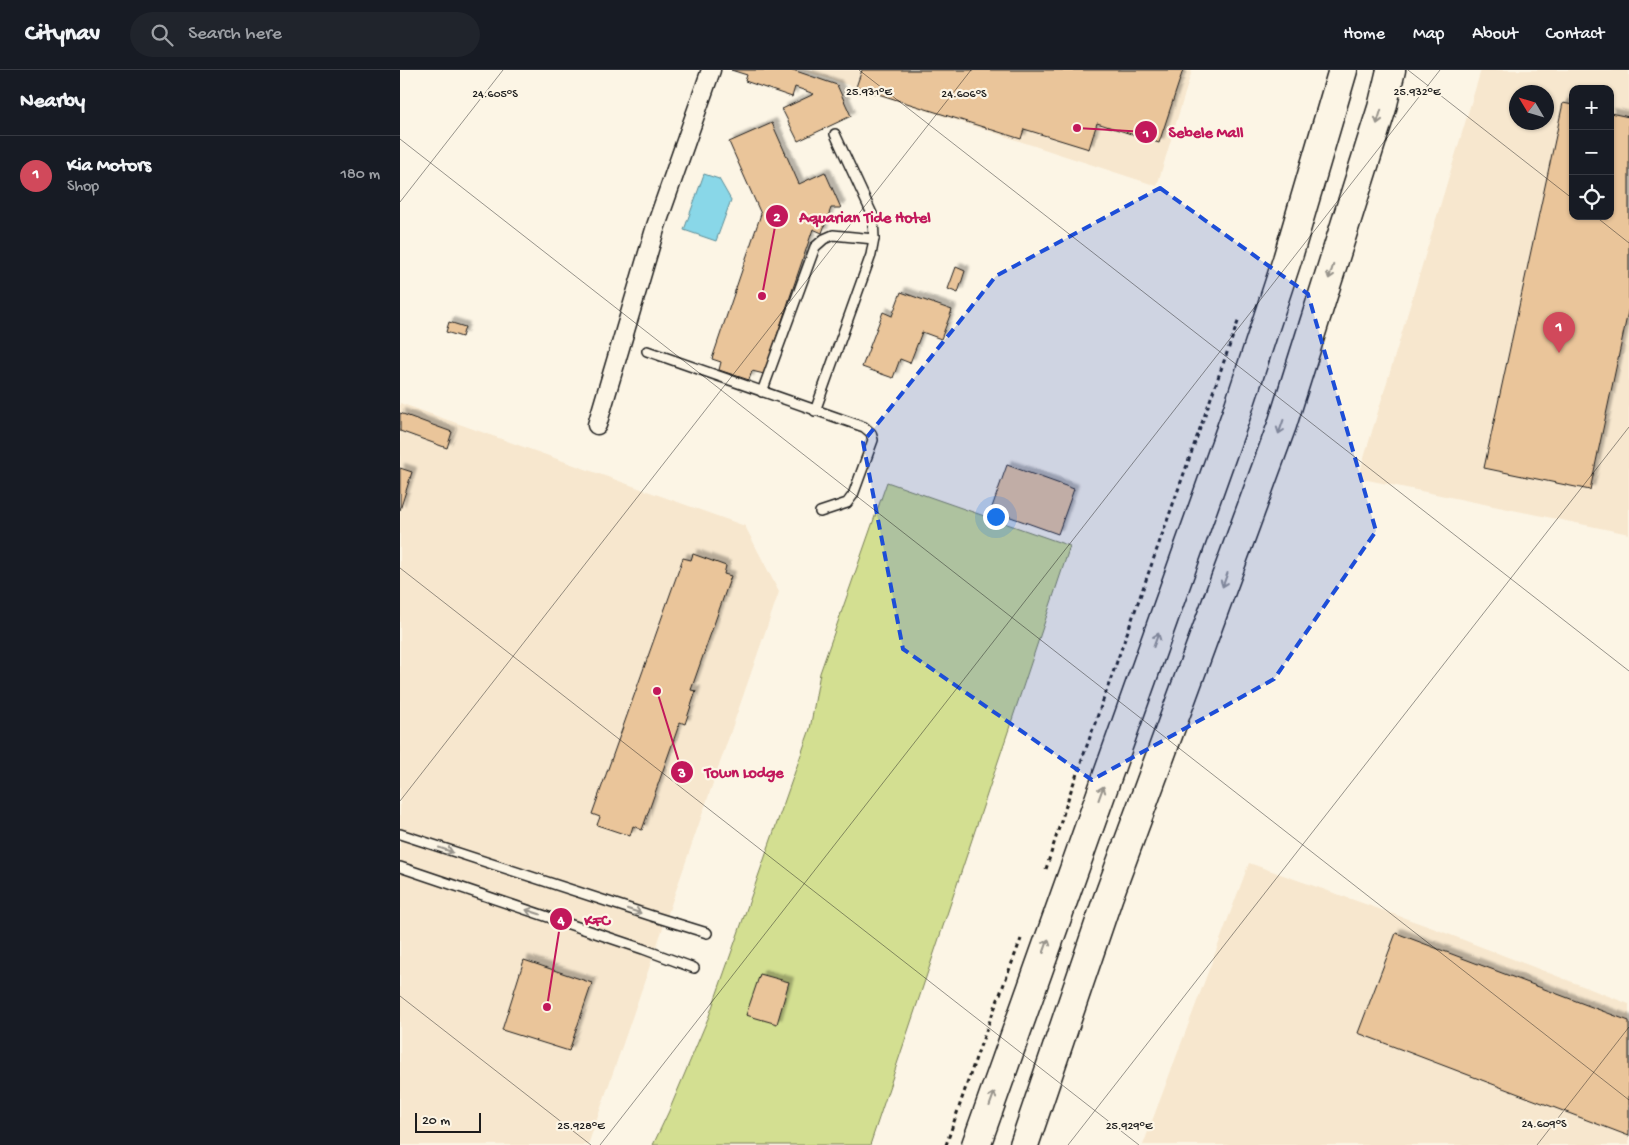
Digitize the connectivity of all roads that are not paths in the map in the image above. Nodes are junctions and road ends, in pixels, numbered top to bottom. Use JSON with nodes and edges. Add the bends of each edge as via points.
{"nodes":[{"id":1,"x":710,"y":70,"type":"edge"},
{"id":2,"x":1343,"y":70,"type":"edge"},
{"id":3,"x":1391,"y":72,"type":"edge"},
{"id":4,"x":835,"y":134,"type":"dead end"},
{"id":5,"x":874,"y":239,"type":"junction"},
{"id":6,"x":647,"y":351,"type":"dead end"},
{"id":7,"x":762,"y":392,"type":"junction"},
{"id":8,"x":815,"y":411,"type":"junction"},
{"id":9,"x":597,"y":425,"type":"dead end"},
{"id":10,"x":820,"y":512,"type":"dead end"},
{"id":11,"x":400,"y":834,"type":"edge"},
{"id":12,"x":400,"y":867,"type":"edge"},
{"id":13,"x":707,"y":933,"type":"dead end"},
{"id":14,"x":694,"y":968,"type":"dead end"},
{"id":15,"x":976,"y":1145,"type":"edge"},
{"id":16,"x":1024,"y":1145,"type":"edge"}],
"edges":[{"from":1,"to":9,"type":"street","via":[[656,226]]},
{"from":15,"to":2,"type":"highway","one_way":true,"via":[[1236,415],[1287,260]]},
{"from":3,"to":16,"type":"highway","one_way":true,"via":[[1282,425],[1108,898]]},
{"from":4,"to":5,"type":"lane","via":[[873,216]]},
{"from":5,"to":7,"type":"lane","via":[[833,235],[816,247]]},
{"from":5,"to":8,"type":"lane"},
{"from":6,"to":7,"type":"lane"},
{"from":7,"to":8,"type":"lane"},
{"from":8,"to":10,"type":"lane","via":[[864,427],[871,432],[873,440],[853,495],[847,503]]},
{"from":11,"to":13,"type":"lane","one_way":true},
{"from":14,"to":12,"type":"lane","one_way":true}]}
